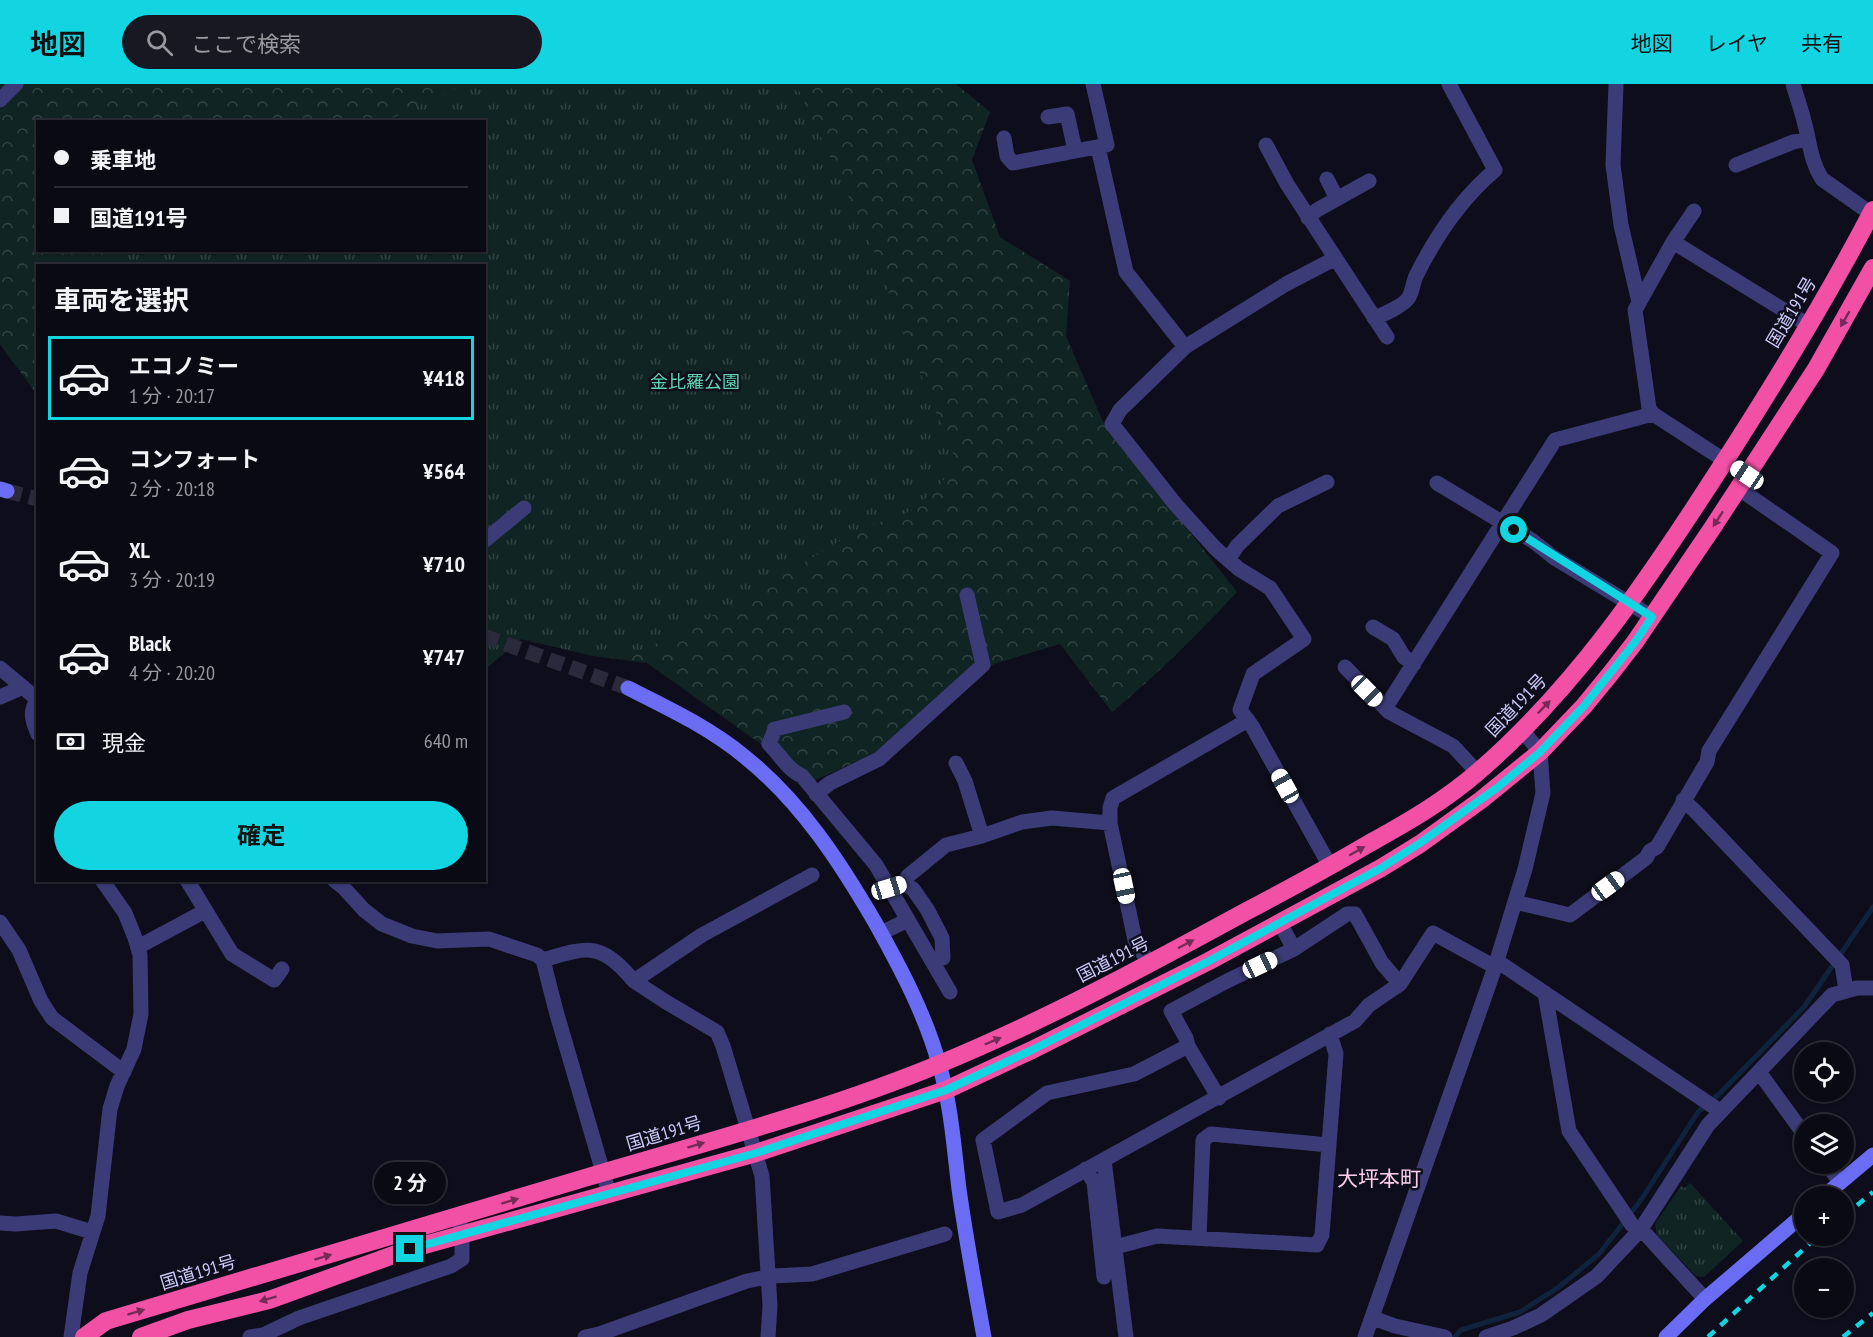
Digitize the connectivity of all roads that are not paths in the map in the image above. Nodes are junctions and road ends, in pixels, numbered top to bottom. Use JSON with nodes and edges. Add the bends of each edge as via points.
{"nodes":[{"id":1,"x":16,"y":84,"type":"edge"},
{"id":2,"x":1093,"y":84,"type":"edge"},
{"id":3,"x":1449,"y":84,"type":"edge"},
{"id":4,"x":1616,"y":84,"type":"edge"},
{"id":5,"x":1793,"y":84,"type":"edge"},
{"id":6,"x":0,"y":100,"type":"edge"},
{"id":7,"x":1048,"y":117,"type":"dead end"},
{"id":8,"x":1004,"y":138,"type":"dead end"},
{"id":9,"x":1807,"y":139,"type":"junction"},
{"id":10,"x":1266,"y":146,"type":"dead end"},
{"id":11,"x":1098,"y":147,"type":"junction"},
{"id":12,"x":1075,"y":150,"type":"junction"},
{"id":13,"x":1736,"y":165,"type":"dead end"},
{"id":14,"x":1327,"y":179,"type":"dead end"},
{"id":15,"x":1369,"y":181,"type":"dead end"},
{"id":16,"x":1337,"y":199,"type":"junction"},
{"id":17,"x":1694,"y":211,"type":"dead end"},
{"id":18,"x":1872,"y":213,"type":"edge"},
{"id":19,"x":1308,"y":218,"type":"junction"},
{"id":20,"x":1673,"y":242,"type":"junction"},
{"id":21,"x":1334,"y":259,"type":"junction"},
{"id":22,"x":1873,"y":268,"type":"edge"},
{"id":23,"x":1639,"y":302,"type":"junction"},
{"id":24,"x":1374,"y":318,"type":"junction"},
{"id":25,"x":1808,"y":325,"type":"junction"},
{"id":26,"x":1387,"y":337,"type":"dead end"},
{"id":27,"x":1185,"y":347,"type":"junction"},
{"id":28,"x":1653,"y":414,"type":"junction"},
{"id":29,"x":1725,"y":460,"type":"junction"},
{"id":30,"x":1743,"y":482,"type":"junction"},
{"id":31,"x":1327,"y":483,"type":"dead end"},
{"id":32,"x":1437,"y":483,"type":"dead end"},
{"id":33,"x":524,"y":508,"type":"dead end"},
{"id":34,"x":1502,"y":523,"type":"junction"},
{"id":35,"x":486,"y":539,"type":"edge"},
{"id":36,"x":1228,"y":560,"type":"junction"},
{"id":37,"x":967,"y":595,"type":"dead end"},
{"id":38,"x":1629,"y":604,"type":"junction"},
{"id":39,"x":1652,"y":617,"type":"junction"},
{"id":40,"x":1373,"y":627,"type":"dead end"},
{"id":41,"x":1414,"y":664,"type":"junction"},
{"id":42,"x":1345,"y":667,"type":"dead end"},
{"id":43,"x":0,"y":668,"type":"edge"},
{"id":44,"x":23,"y":687,"type":"junction"},
{"id":45,"x":628,"y":688,"type":"tunnel mouth"},
{"id":46,"x":0,"y":698,"type":"edge"},
{"id":47,"x":36,"y":698,"type":"edge"},
{"id":48,"x":36,"y":701,"type":"edge"},
{"id":49,"x":1386,"y":707,"type":"junction"},
{"id":50,"x":844,"y":712,"type":"dead end"},
{"id":51,"x":1248,"y":720,"type":"junction"},
{"id":52,"x":36,"y":729,"type":"edge"},
{"id":53,"x":1521,"y":730,"type":"junction"},
{"id":54,"x":1540,"y":752,"type":"junction"},
{"id":55,"x":956,"y":763,"type":"dead end"},
{"id":56,"x":1478,"y":773,"type":"junction"},
{"id":57,"x":816,"y":794,"type":"junction"},
{"id":58,"x":1683,"y":800,"type":"junction"},
{"id":59,"x":1110,"y":823,"type":"junction"},
{"id":60,"x":982,"y":836,"type":"junction"},
{"id":61,"x":1329,"y":866,"type":"junction"},
{"id":62,"x":812,"y":875,"type":"dead end"},
{"id":63,"x":103,"y":882,"type":"edge"},
{"id":64,"x":188,"y":882,"type":"edge"},
{"id":65,"x":337,"y":882,"type":"edge"},
{"id":66,"x":896,"y":886,"type":"junction"},
{"id":67,"x":1515,"y":902,"type":"junction"},
{"id":68,"x":205,"y":911,"type":"junction"},
{"id":69,"x":0,"y":922,"type":"edge"},
{"id":70,"x":909,"y":922,"type":"junction"},
{"id":71,"x":1280,"y":923,"type":"junction"},
{"id":72,"x":881,"y":933,"type":"junction"},
{"id":73,"x":138,"y":947,"type":"junction"},
{"id":74,"x":1294,"y":949,"type":"junction"},
{"id":75,"x":943,"y":958,"type":"junction"},
{"id":76,"x":543,"y":960,"type":"junction"},
{"id":77,"x":1149,"y":964,"type":"junction"},
{"id":78,"x":1496,"y":964,"type":"junction"},
{"id":79,"x":282,"y":969,"type":"dead end"},
{"id":80,"x":634,"y":981,"type":"junction"},
{"id":81,"x":1400,"y":984,"type":"junction"},
{"id":82,"x":1873,"y":988,"type":"edge"},
{"id":83,"x":1846,"y":990,"type":"junction"},
{"id":84,"x":1545,"y":993,"type":"junction"},
{"id":85,"x":1330,"y":1034,"type":"junction"},
{"id":86,"x":1188,"y":1046,"type":"junction"},
{"id":87,"x":940,"y":1064,"type":"junction"},
{"id":88,"x":124,"y":1072,"type":"junction"},
{"id":89,"x":1759,"y":1072,"type":"junction"},
{"id":90,"x":946,"y":1090,"type":"junction"},
{"id":91,"x":1219,"y":1098,"type":"junction"},
{"id":92,"x":1718,"y":1110,"type":"junction"},
{"id":93,"x":1794,"y":1120,"type":"edge"},
{"id":94,"x":749,"y":1129,"type":"junction"},
{"id":95,"x":1329,"y":1145,"type":"junction"},
{"id":96,"x":756,"y":1153,"type":"junction"},
{"id":97,"x":1873,"y":1155,"type":"edge"},
{"id":98,"x":1104,"y":1160,"type":"junction"},
{"id":99,"x":1086,"y":1169,"type":"junction"},
{"id":100,"x":603,"y":1173,"type":"junction"},
{"id":101,"x":1834,"y":1174,"type":"edge"},
{"id":102,"x":1840,"y":1182,"type":"junction"},
{"id":103,"x":1835,"y":1186,"type":"edge"},
{"id":104,"x":609,"y":1193,"type":"junction"},
{"id":105,"x":459,"y":1216,"type":"junction"},
{"id":106,"x":0,"y":1223,"type":"edge"},
{"id":107,"x":1794,"y":1223,"type":"edge"},
{"id":108,"x":1637,"y":1227,"type":"junction"},
{"id":109,"x":92,"y":1232,"type":"junction"},
{"id":110,"x":462,"y":1234,"type":"junction"},
{"id":111,"x":945,"y":1234,"type":"dead end"},
{"id":112,"x":1199,"y":1237,"type":"junction"},
{"id":113,"x":1115,"y":1247,"type":"junction"},
{"id":114,"x":768,"y":1277,"type":"junction"},
{"id":115,"x":1104,"y":1277,"type":"dead end"},
{"id":116,"x":1705,"y":1299,"type":"junction"},
{"id":117,"x":1373,"y":1318,"type":"junction"},
{"id":118,"x":259,"y":1336,"type":"edge"},
{"id":119,"x":1443,"y":1336,"type":"edge"},
{"id":120,"x":71,"y":1337,"type":"edge"},
{"id":121,"x":84,"y":1337,"type":"edge"},
{"id":122,"x":141,"y":1337,"type":"edge"},
{"id":123,"x":585,"y":1337,"type":"edge"},
{"id":124,"x":768,"y":1337,"type":"edge"},
{"id":125,"x":984,"y":1337,"type":"edge"},
{"id":126,"x":1126,"y":1337,"type":"edge"},
{"id":127,"x":1365,"y":1337,"type":"edge"},
{"id":128,"x":1486,"y":1337,"type":"edge"},
{"id":129,"x":1666,"y":1337,"type":"edge"}],
"edges":[{"from":1,"to":6,"type":"street"},
{"from":2,"to":11,"type":"street","via":[[1107,145]]},
{"from":3,"to":24,"type":"street","via":[[1495,170],[1460,206],[1432,245],[1409,298],[1388,314]]},
{"from":4,"to":23,"type":"street","via":[[1613,165],[1621,225]]},
{"from":5,"to":9,"type":"street"},
{"from":7,"to":12,"type":"street","via":[[1067,114]]},
{"from":8,"to":12,"type":"street","via":[[1007,156],[1013,163]]},
{"from":9,"to":13,"type":"street"},
{"from":9,"to":18,"type":"street","via":[[1822,179]]},
{"from":10,"to":19,"type":"street"},
{"from":11,"to":12,"type":"street"},
{"from":11,"to":27,"type":"street","via":[[1126,272]]},
{"from":14,"to":16,"type":"street"},
{"from":15,"to":16,"type":"street"},
{"from":16,"to":19,"type":"street"},
{"from":17,"to":20,"type":"street"},
{"from":18,"to":25,"type":"highway","name":"国道191号"},
{"from":19,"to":21,"type":"street"},
{"from":20,"to":23,"type":"street"},
{"from":20,"to":25,"type":"street"},
{"from":21,"to":24,"type":"street"},
{"from":21,"to":27,"type":"street"},
{"from":22,"to":30,"type":"highway","one_way":true,"via":[[1816,369]]},
{"from":23,"to":28,"type":"street","via":[[1635,320]]},
{"from":24,"to":26,"type":"street"},
{"from":25,"to":29,"type":"highway","name":"国道191号"},
{"from":27,"to":36,"type":"street","via":[[1120,410],[1112,424],[1176,505]]},
{"from":28,"to":29,"type":"street"},
{"from":28,"to":34,"type":"street","via":[[1555,440]]},
{"from":29,"to":30,"type":"street"},
{"from":29,"to":38,"type":"highway","name":"国道191号"},
{"from":30,"to":39,"type":"highway","one_way":true},
{"from":30,"to":58,"type":"street","via":[[1832,553],[1709,751],[1707,762]]},
{"from":31,"to":36,"type":"street","via":[[1278,506]]},
{"from":32,"to":34,"type":"street"},
{"from":33,"to":35,"type":"street"},
{"from":34,"to":38,"type":"street"},
{"from":34,"to":41,"type":"street"},
{"from":36,"to":51,"type":"street","via":[[1270,588],[1304,639],[1253,674],[1240,710]]},
{"from":37,"to":57,"type":"street","via":[[983,665],[879,759]]},
{"from":38,"to":39,"type":"street"},
{"from":53,"to":38,"type":"highway","name":"国道191号","one_way":true,"via":[[1577,672]]},
{"from":39,"to":54,"type":"highway","via":[[1591,698]]},
{"from":40,"to":41,"type":"street","via":[[1393,639],[1404,657]]},
{"from":41,"to":49,"type":"street"},
{"from":42,"to":49,"type":"street"},
{"from":43,"to":44,"type":"street"},
{"from":44,"to":46,"type":"street"},
{"from":44,"to":47,"type":"street"},
{"from":45,"to":72,"type":"main road","via":[[718,736],[764,773],[809,821],[845,870]]},
{"from":48,"to":52,"type":"street","via":[[32,718]]},
{"from":49,"to":56,"type":"street","via":[[1453,746]]},
{"from":50,"to":57,"type":"street","via":[[775,729],[769,744]]},
{"from":51,"to":59,"type":"street","via":[[1113,798]]},
{"from":51,"to":61,"type":"street"},
{"from":53,"to":54,"type":"street"},
{"from":53,"to":56,"type":"highway","name":"国道191号"},
{"from":54,"to":67,"type":"street","via":[[1543,793]]},
{"from":54,"to":71,"type":"highway","via":[[1420,843]]},
{"from":55,"to":60,"type":"street"},
{"from":61,"to":56,"type":"highway","name":"国道191号","one_way":true,"via":[[1414,818]]},
{"from":57,"to":66,"type":"street"},
{"from":58,"to":67,"type":"street","via":[[1657,847],[1570,915]]},
{"from":58,"to":83,"type":"street","via":[[1842,965]]},
{"from":59,"to":60,"type":"street","via":[[1044,818]]},
{"from":59,"to":77,"type":"street","via":[[1135,940]]},
{"from":60,"to":66,"type":"street","via":[[946,845]]},
{"from":77,"to":61,"type":"highway","name":"国道191号","one_way":true},
{"from":62,"to":80,"type":"street","via":[[702,935]]},
{"from":63,"to":73,"type":"street","via":[[125,913]]},
{"from":64,"to":68,"type":"street"},
{"from":65,"to":76,"type":"street","via":[[382,924],[412,936],[444,942],[489,939]]},
{"from":66,"to":70,"type":"street"},
{"from":66,"to":75,"type":"street","via":[[913,889],[927,909],[942,938]]},
{"from":67,"to":78,"type":"street"},
{"from":68,"to":73,"type":"street"},
{"from":68,"to":79,"type":"street","via":[[232,954],[274,980]]},
{"from":69,"to":88,"type":"street","via":[[19,950],[52,1018]]},
{"from":70,"to":72,"type":"street"},
{"from":70,"to":75,"type":"street","via":[[918,920],[923,925]]},
{"from":70,"to":75,"type":"street","via":[[948,989],[949,973]]},
{"from":71,"to":74,"type":"street"},
{"from":71,"to":90,"type":"highway"},
{"from":72,"to":87,"type":"main road","via":[[923,1015]]},
{"from":73,"to":88,"type":"street","via":[[141,1014],[134,1049]]},
{"from":74,"to":81,"type":"street","via":[[1347,914],[1355,914],[1382,963]]},
{"from":74,"to":86,"type":"street","via":[[1171,1011]]},
{"from":76,"to":80,"type":"street","via":[[592,948],[613,959]]},
{"from":76,"to":100,"type":"street"},
{"from":87,"to":77,"type":"highway","name":"国道191号","one_way":true,"via":[[1012,1033]]},
{"from":78,"to":81,"type":"street","via":[[1433,933]]},
{"from":78,"to":84,"type":"street"},
{"from":78,"to":117,"type":"street"},
{"from":80,"to":94,"type":"street","via":[[717,1032]]},
{"from":81,"to":85,"type":"street","via":[[1369,1005],[1355,1022]]},
{"from":82,"to":83,"type":"street"},
{"from":83,"to":89,"type":"street","via":[[1832,995]]},
{"from":84,"to":92,"type":"street"},
{"from":84,"to":108,"type":"street","via":[[1569,1131],[1620,1209]]},
{"from":85,"to":91,"type":"street"},
{"from":85,"to":95,"type":"street","via":[[1336,1054]]},
{"from":86,"to":91,"type":"street"},
{"from":86,"to":99,"type":"street","via":[[1134,1074],[1047,1093],[983,1140],[998,1212],[1022,1205]]},
{"from":87,"to":90,"type":"main road"},
{"from":87,"to":94,"type":"highway","name":"国道191号"},
{"from":88,"to":109,"type":"street","via":[[110,1109],[98,1215]]},
{"from":89,"to":92,"type":"street"},
{"from":89,"to":93,"type":"street"},
{"from":90,"to":96,"type":"highway"},
{"from":90,"to":125,"type":"main road"},
{"from":91,"to":98,"type":"street"},
{"from":92,"to":108,"type":"street"},
{"from":94,"to":96,"type":"street"},
{"from":100,"to":94,"type":"highway","name":"国道191号","one_way":true},
{"from":95,"to":112,"type":"street","via":[[1322,1234],[1317,1245]]},
{"from":95,"to":112,"type":"street","via":[[1211,1134],[1203,1140]]},
{"from":96,"to":104,"type":"highway"},
{"from":96,"to":114,"type":"street","via":[[762,1176]]},
{"from":97,"to":102,"type":"main road"},
{"from":98,"to":99,"type":"street"},
{"from":98,"to":113,"type":"street"},
{"from":99,"to":115,"type":"street","via":[[1094,1182]]},
{"from":100,"to":104,"type":"street"},
{"from":105,"to":100,"type":"highway","name":"国道191号","one_way":true},
{"from":101,"to":102,"type":"street"},
{"from":102,"to":103,"type":"main road"},
{"from":104,"to":110,"type":"highway"},
{"from":105,"to":110,"type":"street"},
{"from":121,"to":105,"type":"highway","name":"国道191号","one_way":true,"via":[[106,1321]]},
{"from":106,"to":109,"type":"street","via":[[56,1221]]},
{"from":107,"to":116,"type":"main road"},
{"from":108,"to":116,"type":"street"},
{"from":108,"to":128,"type":"street","via":[[1597,1276],[1569,1297],[1526,1323]]},
{"from":109,"to":120,"type":"street","via":[[80,1273]]},
{"from":110,"to":118,"type":"street","via":[[462,1259],[451,1266],[299,1318]]},
{"from":110,"to":122,"type":"highway","one_way":true,"via":[[269,1300],[188,1320]]},
{"from":111,"to":114,"type":"street","via":[[812,1274]]},
{"from":112,"to":113,"type":"street","via":[[1157,1236]]},
{"from":113,"to":126,"type":"street"},
{"from":114,"to":123,"type":"street"},
{"from":114,"to":124,"type":"street"},
{"from":116,"to":129,"type":"main road"},
{"from":117,"to":119,"type":"street"},
{"from":117,"to":127,"type":"street"}]}
